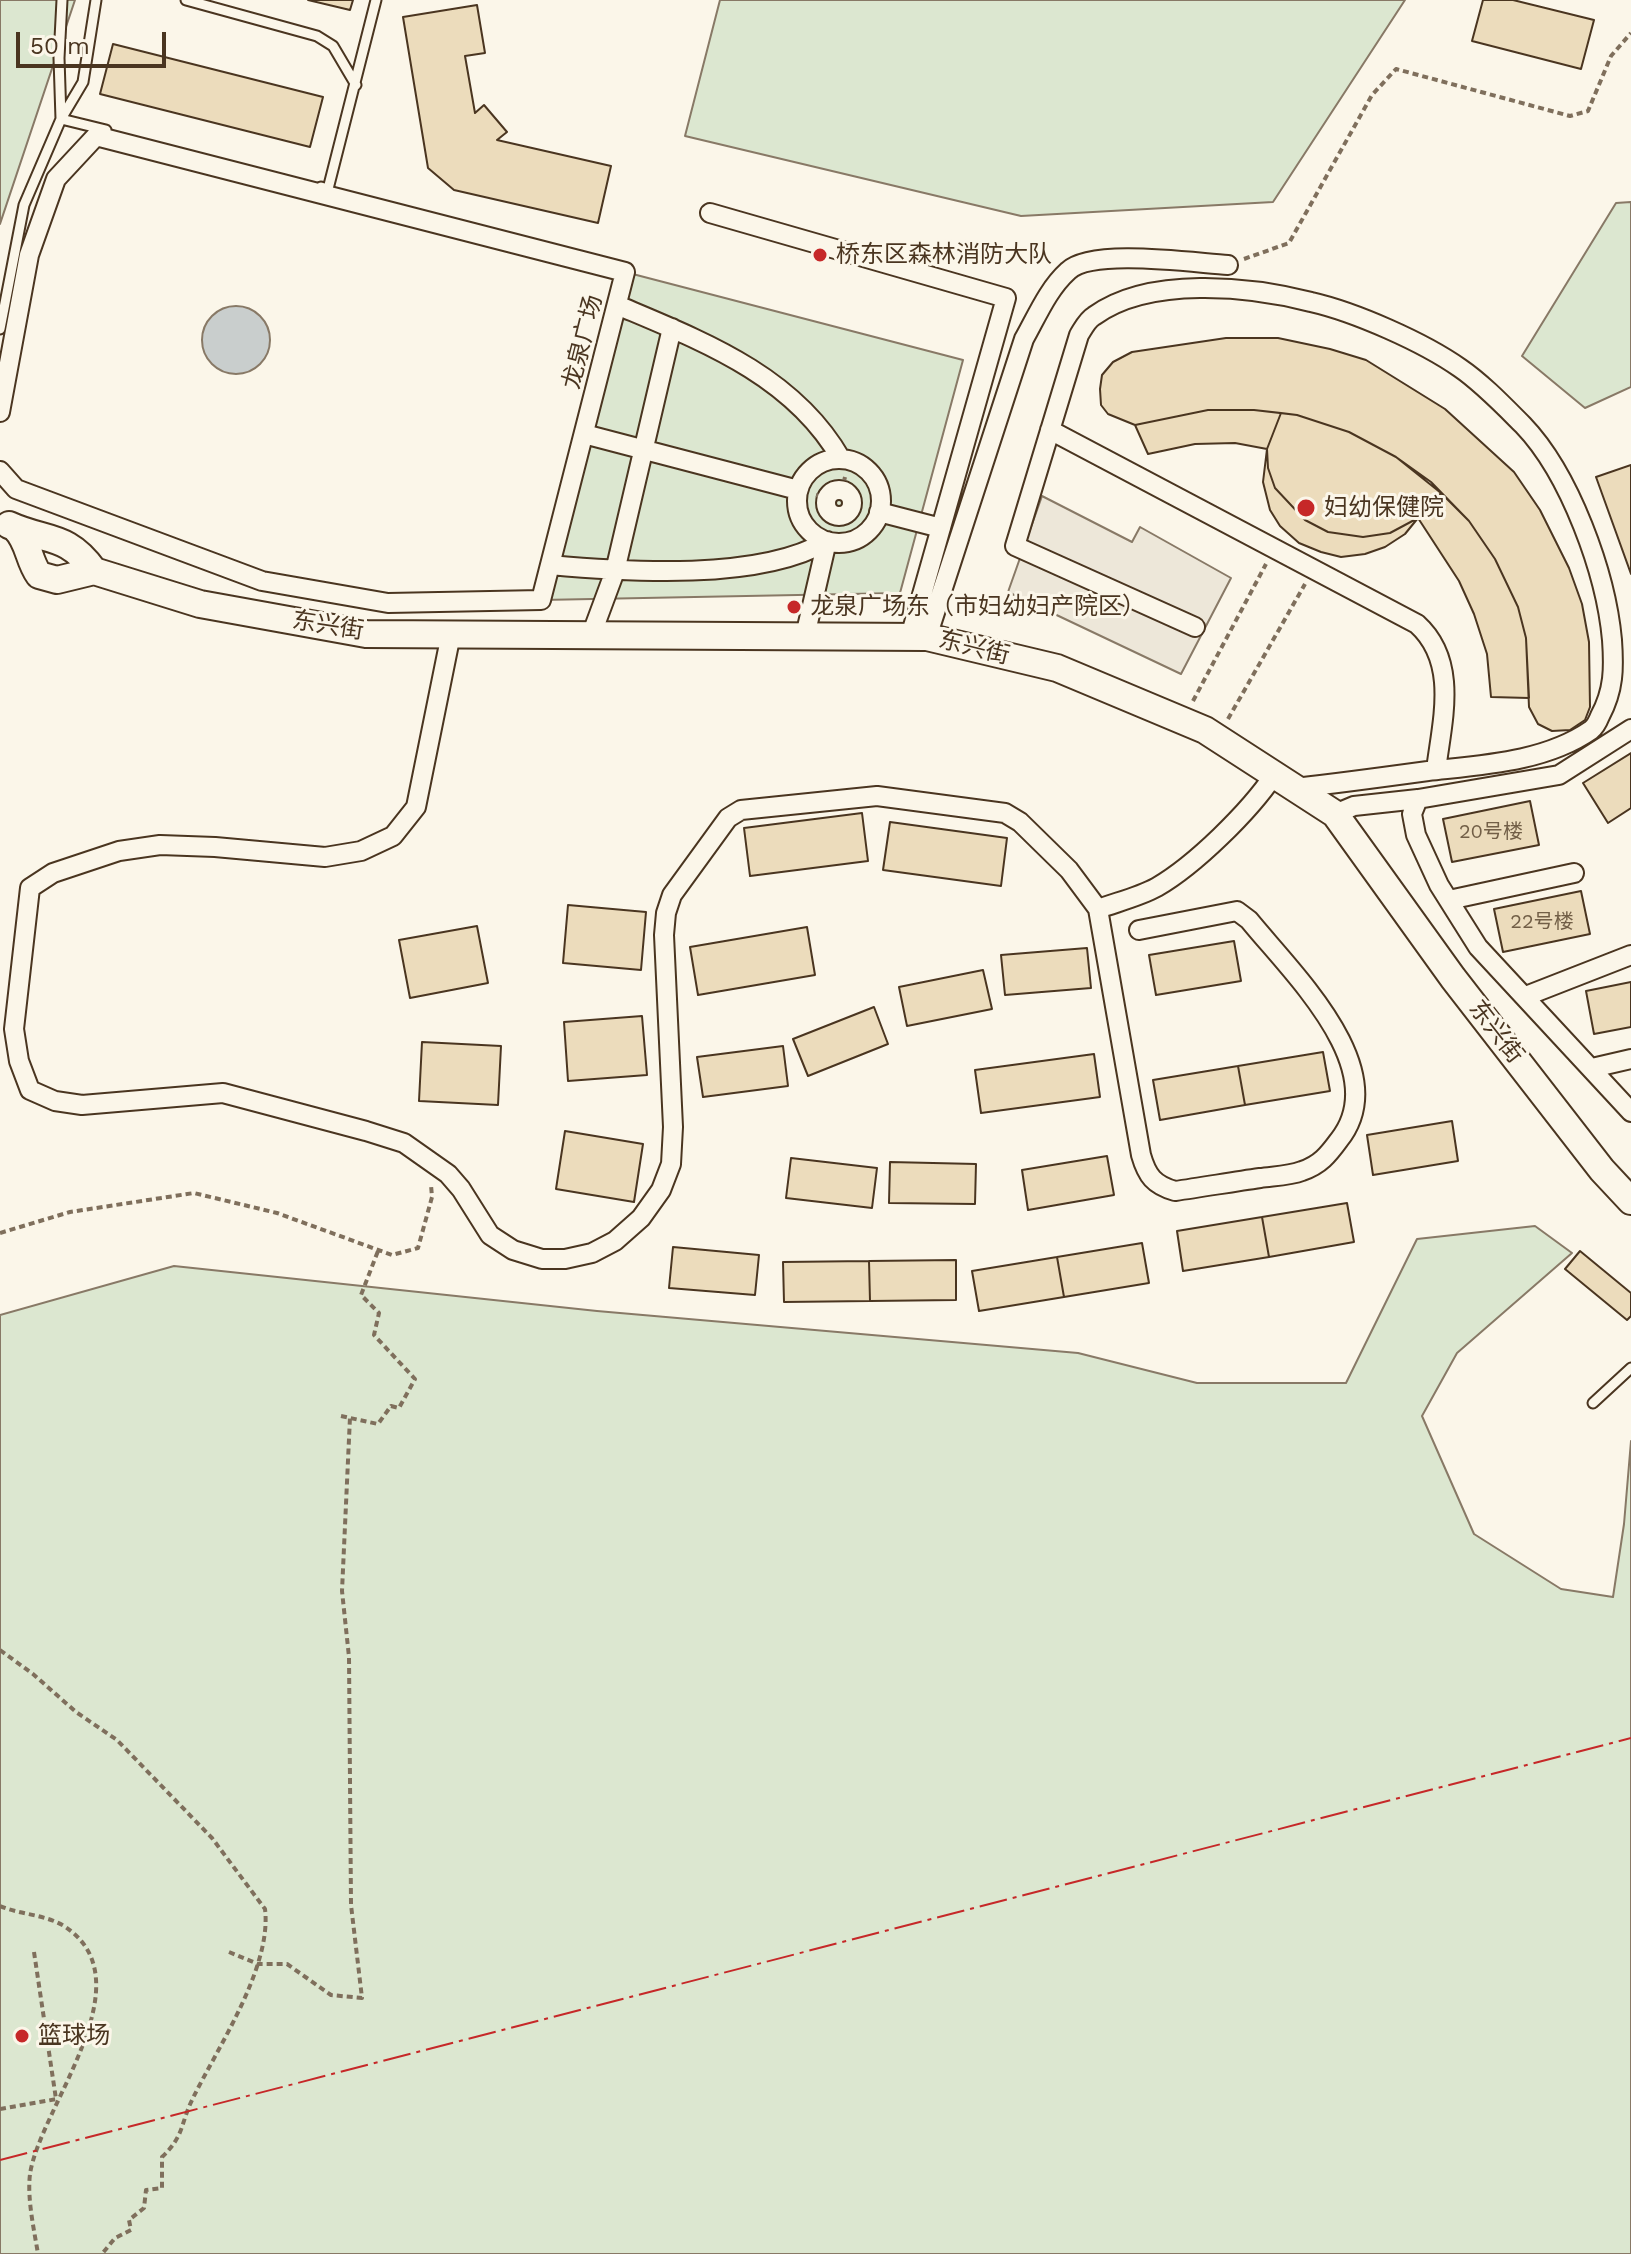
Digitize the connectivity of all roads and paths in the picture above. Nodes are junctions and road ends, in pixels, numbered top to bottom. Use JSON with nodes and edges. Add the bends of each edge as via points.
{"nodes":[{"id":1,"x":62,"y":0,"type":"edge"},
{"id":2,"x":96,"y":0,"type":"edge"},
{"id":3,"x":186,"y":0,"type":"edge"},
{"id":4,"x":376,"y":0,"type":"edge"},
{"id":5,"x":1631,"y":33,"type":"edge"},
{"id":6,"x":356,"y":85,"type":"junction"},
{"id":7,"x":61,"y":119,"type":"junction"},
{"id":8,"x":328,"y":192,"type":"junction"},
{"id":9,"x":710,"y":213,"type":"dead end"},
{"id":10,"x":620,"y":265,"type":"dead end"},
{"id":11,"x":1228,"y":265,"type":"joint"},
{"id":12,"x":17,"y":276,"type":"junction"},
{"id":13,"x":617,"y":305,"type":"junction"},
{"id":14,"x":672,"y":328,"type":"junction"},
{"id":15,"x":0,"y":329,"type":"edge"},
{"id":16,"x":0,"y":412,"type":"edge"},
{"id":17,"x":1050,"y":430,"type":"junction"},
{"id":18,"x":584,"y":434,"type":"junction"},
{"id":19,"x":645,"y":450,"type":"junction"},
{"id":20,"x":841,"y":459,"type":"junction"},
{"id":21,"x":0,"y":471,"type":"edge"},
{"id":22,"x":798,"y":490,"type":"junction"},
{"id":23,"x":879,"y":512,"type":"junction"},
{"id":24,"x":8,"y":524,"type":"edge"},
{"id":25,"x":941,"y":528,"type":"junction"},
{"id":26,"x":827,"y":541,"type":"junction"},
{"id":27,"x":1275,"y":548,"type":"junction"},
{"id":28,"x":550,"y":565,"type":"junction"},
{"id":29,"x":1313,"y":569,"type":"junction"},
{"id":30,"x":94,"y":571,"type":"junction"},
{"id":31,"x":615,"y":571,"type":"junction"},
{"id":32,"x":272,"y":582,"type":"junction"},
{"id":33,"x":266,"y":616,"type":"junction"},
{"id":34,"x":1195,"y":627,"type":"dead end"},
{"id":35,"x":592,"y":633,"type":"junction"},
{"id":36,"x":451,"y":634,"type":"junction"},
{"id":37,"x":805,"y":636,"type":"junction"},
{"id":38,"x":919,"y":637,"type":"junction"},
{"id":39,"x":1182,"y":721,"type":"junction"},
{"id":40,"x":1631,"y":729,"type":"edge"},
{"id":41,"x":1217,"y":738,"type":"junction"},
{"id":42,"x":1436,"y":770,"type":"junction"},
{"id":43,"x":1285,"y":782,"type":"junction"},
{"id":44,"x":1418,"y":799,"type":"junction"},
{"id":45,"x":1335,"y":814,"type":"junction"},
{"id":46,"x":1574,"y":873,"type":"dead end"},
{"id":47,"x":1449,"y":900,"type":"junction"},
{"id":48,"x":1098,"y":909,"type":"junction"},
{"id":49,"x":1139,"y":930,"type":"dead end"},
{"id":50,"x":1631,"y":955,"type":"edge"},
{"id":51,"x":1526,"y":996,"type":"junction"},
{"id":52,"x":7,"y":1031,"type":"edge"},
{"id":53,"x":1631,"y":1059,"type":"edge"},
{"id":54,"x":1592,"y":1068,"type":"junction"},
{"id":55,"x":1631,"y":1112,"type":"edge"},
{"id":56,"x":431,"y":1176,"type":"dead end"},
{"id":57,"x":1631,"y":1201,"type":"edge"},
{"id":58,"x":0,"y":1233,"type":"edge"},
{"id":59,"x":378,"y":1251,"type":"junction"},
{"id":60,"x":1631,"y":1368,"type":"edge"},
{"id":61,"x":1593,"y":1403,"type":"dead end"},
{"id":62,"x":341,"y":1416,"type":"dead end"},
{"id":63,"x":350,"y":1417,"type":"junction"},
{"id":64,"x":0,"y":1650,"type":"edge"},
{"id":65,"x":0,"y":1906,"type":"edge"},
{"id":66,"x":34,"y":1952,"type":"dead end"},
{"id":67,"x":229,"y":1952,"type":"dead end"},
{"id":68,"x":258,"y":1964,"type":"junction"},
{"id":69,"x":57,"y":2099,"type":"junction"},
{"id":70,"x":0,"y":2109,"type":"edge"},
{"id":71,"x":38,"y":2254,"type":"edge"},
{"id":72,"x":102,"y":2254,"type":"edge"}],
"edges":[{"from":1,"to":7,"type":"lane"},
{"from":2,"to":7,"type":"lane","via":[[83,82]]},
{"from":3,"to":6,"type":"lane","via":[[317,36],[333,46]]},
{"from":4,"to":6,"type":"lane"},
{"from":5,"to":11,"type":"path","via":[[1611,56],[1588,111],[1570,116],[1396,69],[1372,95],[1289,243]]},
{"from":6,"to":8,"type":"lane"},
{"from":7,"to":8,"type":"lane"},
{"from":7,"to":12,"type":"lane","via":[[24,205]]},
{"from":8,"to":10,"type":"lane"},
{"from":8,"to":12,"type":"street","name":"龙泉广场","via":[[96,136],[56,179]]},
{"from":8,"to":13,"type":"street","name":"龙泉广场","via":[[625,272]]},
{"from":9,"to":25,"type":"street","via":[[1006,298]]},
{"from":11,"to":38,"type":"street","via":[[1119,258],[1070,268],[1024,339]]},
{"from":12,"to":15,"type":"lane"},
{"from":12,"to":16,"type":"street","name":"龙泉广场"},
{"from":13,"to":14,"type":"street"},
{"from":13,"to":18,"type":"street","name":"龙泉广场"},
{"from":14,"to":19,"type":"street"},
{"from":14,"to":20,"type":"street","via":[[722,350],[769,380],[827,434]]},
{"from":17,"to":27,"type":"street"},
{"from":17,"to":34,"type":"street","via":[[1015,546]]},
{"from":17,"to":42,"type":"street","via":[[1079,335],[1091,317],[1124,300],[1165,290],[1255,291],[1313,302],[1399,334],[1461,368],[1525,427],[1562,481],[1609,607],[1614,668],[1610,697],[1593,729],[1542,754]]},
{"from":18,"to":19,"type":"street"},
{"from":18,"to":28,"type":"street","name":"龙泉广场"},
{"from":19,"to":22,"type":"street"},
{"from":19,"to":31,"type":"street"},
{"from":20,"to":22,"type":"street","via":[[811,469]]},
{"from":20,"to":23,"type":"street","via":[[873,476],[881,498]]},
{"from":21,"to":32,"type":"street","name":"龙泉广场","via":[[16,489]]},
{"from":22,"to":26,"type":"street","via":[[803,524]]},
{"from":23,"to":25,"type":"street"},
{"from":23,"to":26,"type":"street","via":[[858,538]]},
{"from":24,"to":30,"type":"street","via":[[72,547]]},
{"from":24,"to":30,"type":"street","via":[[22,534],[39,575],[57,580]]},
{"from":25,"to":38,"type":"street"},
{"from":26,"to":31,"type":"street","via":[[809,552],[753,563]]},
{"from":26,"to":37,"type":"street"},
{"from":27,"to":29,"type":"street"},
{"from":27,"to":39,"type":"path"},
{"from":28,"to":31,"type":"street"},
{"from":28,"to":32,"type":"street","name":"龙泉广场","via":[[541,600],[388,603]]},
{"from":29,"to":41,"type":"path"},
{"from":29,"to":42,"type":"street","via":[[1430,635],[1446,697]]},
{"from":30,"to":33,"type":"street","name":"东兴街","via":[[200,604]]},
{"from":31,"to":35,"type":"street"},
{"from":32,"to":33,"type":"street"},
{"from":33,"to":36,"type":"street","name":"东兴街","via":[[366,634]]},
{"from":35,"to":36,"type":"street","name":"东兴街"},
{"from":35,"to":37,"type":"street","name":"东兴街"},
{"from":36,"to":52,"type":"street","via":[[416,807],[393,836],[361,851],[325,857],[160,845],[119,851],[53,873],[30,888]]},
{"from":37,"to":38,"type":"street","name":"东兴街"},
{"from":38,"to":39,"type":"street","name":"东兴街","via":[[1057,668]]},
{"from":39,"to":41,"type":"street","name":"东兴街"},
{"from":40,"to":44,"type":"street","via":[[1559,775]]},
{"from":41,"to":43,"type":"street","name":"东兴街"},
{"from":42,"to":43,"type":"street"},
{"from":43,"to":45,"type":"street","name":"东兴街"},
{"from":43,"to":48,"type":"street","via":[[1264,790],[1190,863],[1156,888]]},
{"from":44,"to":45,"type":"street","via":[[1354,806]]},
{"from":44,"to":47,"type":"street","via":[[1412,814],[1416,835]]},
{"from":45,"to":57,"type":"street","name":"东兴街","via":[[1453,978]]},
{"from":46,"to":47,"type":"street"},
{"from":47,"to":51,"type":"street","via":[[1478,947]]},
{"from":48,"to":49,"type":"street","via":[[1141,1155],[1157,1186],[1175,1191],[1301,1172],[1322,1162],[1344,1134],[1357,1105],[1345,1048],[1322,1010],[1237,911]]},
{"from":48,"to":52,"type":"street","via":[[1069,870],[1005,813],[877,796],[741,810],[728,818],[672,895],[666,913],[671,1164],[641,1218],[615,1241],[565,1259],[513,1250],[490,1235],[448,1174],[404,1143],[366,1131],[223,1093],[82,1105],[55,1101],[30,1090]]},
{"from":50,"to":51,"type":"street"},
{"from":51,"to":54,"type":"street"},
{"from":53,"to":54,"type":"street"},
{"from":54,"to":55,"type":"street"},
{"from":56,"to":59,"type":"path","via":[[432,1197],[418,1248],[392,1255]]},
{"from":58,"to":59,"type":"path","via":[[70,1212],[194,1193],[277,1213]]},
{"from":59,"to":63,"type":"path","via":[[361,1295],[379,1313],[374,1335],[415,1379],[399,1408],[391,1406],[378,1424]]},
{"from":60,"to":61,"type":"lane"},
{"from":62,"to":63,"type":"path"},
{"from":63,"to":68,"type":"path","via":[[342,1591],[349,1657],[351,1905],[362,1998],[331,1995],[287,1964]]},
{"from":64,"to":68,"type":"path","via":[[117,1740],[212,1838],[265,1909]]},
{"from":65,"to":69,"type":"path","via":[[65,1927],[85,1945],[93,1966],[96,1987],[85,2046]]},
{"from":66,"to":69,"type":"path"},
{"from":67,"to":68,"type":"path"},
{"from":68,"to":72,"type":"path","via":[[191,2100],[181,2135],[162,2157],[162,2188],[146,2190],[144,2208],[129,2220],[131,2230],[115,2238]]},
{"from":69,"to":70,"type":"path"},
{"from":69,"to":71,"type":"path","via":[[30,2176]]}]}
